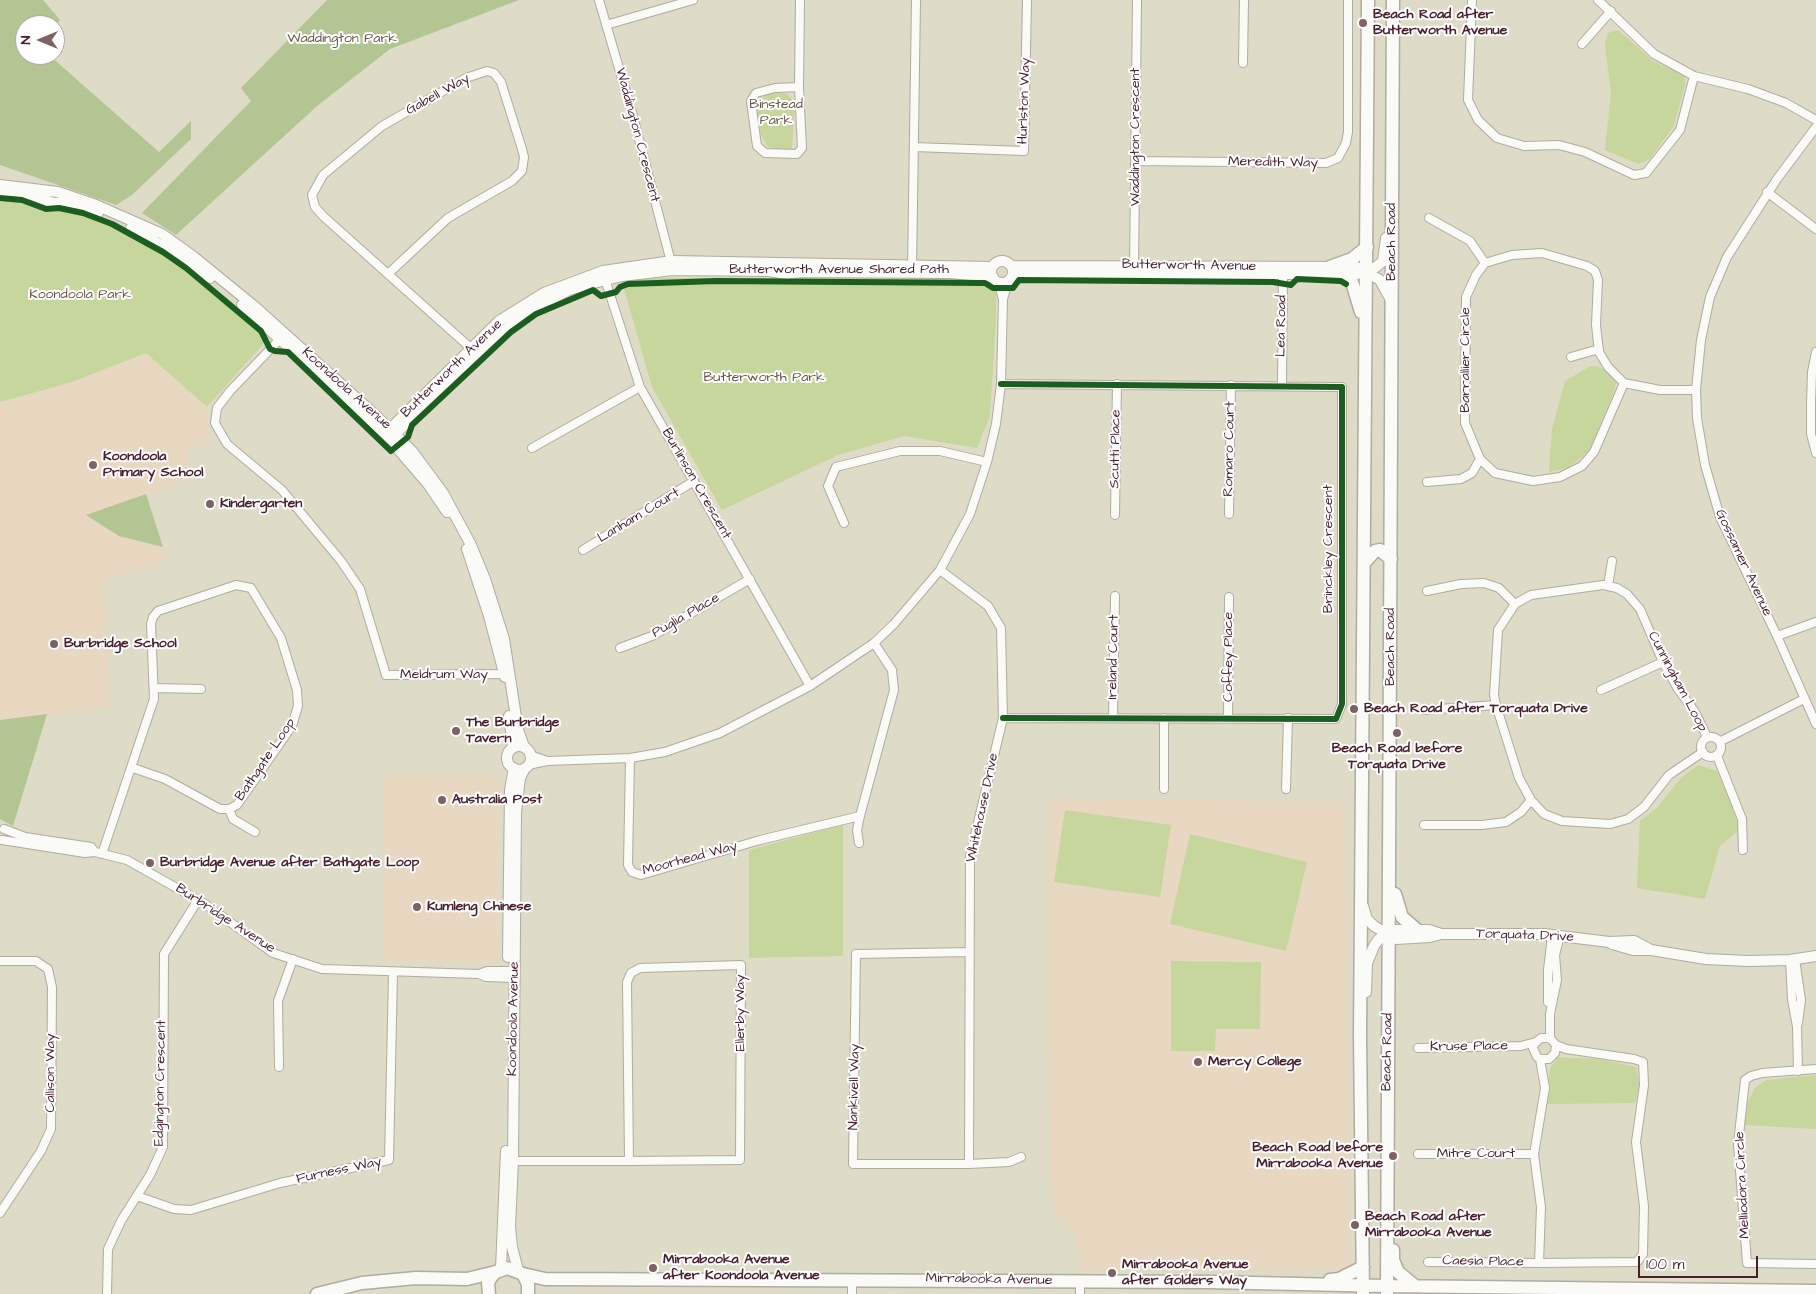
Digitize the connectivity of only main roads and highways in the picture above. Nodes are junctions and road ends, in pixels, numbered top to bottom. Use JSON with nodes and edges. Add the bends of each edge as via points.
{"nodes":[{"id":1,"x":1368,"y":0,"type":"edge"},
{"id":2,"x":1394,"y":0,"type":"edge"},
{"id":3,"x":1367,"y":247,"type":"junction"},
{"id":4,"x":1366,"y":331,"type":"junction"},
{"id":5,"x":1391,"y":559,"type":"junction"},
{"id":6,"x":1364,"y":562,"type":"junction"},
{"id":7,"x":1390,"y":852,"type":"junction"},
{"id":8,"x":1417,"y":930,"type":"road end"},
{"id":9,"x":1386,"y":1201,"type":"junction"},
{"id":10,"x":1363,"y":1268,"type":"junction"},
{"id":11,"x":499,"y":1270,"type":"junction"},
{"id":12,"x":521,"y":1272,"type":"junction"},
{"id":13,"x":1237,"y":1283,"type":"junction"},
{"id":14,"x":1415,"y":1286,"type":"junction"},
{"id":15,"x":1080,"y":1288,"type":"edge"},
{"id":16,"x":1363,"y":1290,"type":"edge"},
{"id":17,"x":1387,"y":1290,"type":"edge"},
{"id":18,"x":1816,"y":1290,"type":"edge"},
{"id":19,"x":1760,"y":1292,"type":"edge"},
{"id":20,"x":317,"y":1294,"type":"edge"},
{"id":21,"x":489,"y":1294,"type":"edge"},
{"id":22,"x":528,"y":1294,"type":"edge"}],
"edges":[{"from":1,"to":3,"type":"main road","name":"Beach Road"},
{"from":2,"to":5,"type":"main road","name":"Beach Road"},
{"from":3,"to":4,"type":"main road","name":"Beach Road"},
{"from":3,"to":4,"type":"main road","via":[[1334,271],[1352,282]]},
{"from":4,"to":6,"type":"main road","name":"Beach Road"},
{"from":5,"to":6,"type":"main road","via":[[1380,550]]},
{"from":5,"to":7,"type":"main road","name":"Beach Road"},
{"from":6,"to":10,"type":"main road","name":"Beach Road","via":[[1360,1029]]},
{"from":7,"to":8,"type":"main road","via":[[1399,911],[1404,921]]},
{"from":7,"to":9,"type":"main road","name":"Beach Road"},
{"from":9,"to":14,"type":"main road","via":[[1392,1223],[1393,1260],[1398,1272]]},
{"from":9,"to":17,"type":"main road","name":"Beach Road"},
{"from":10,"to":13,"type":"main road","via":[[1335,1280],[1279,1279]]},
{"from":10,"to":16,"type":"main road","name":"Beach Road"},
{"from":11,"to":12,"type":"main road","name":"Mirrabooka Avenue"},
{"from":11,"to":20,"type":"main road","name":"Mirrabooka Avenue","via":[[467,1279],[416,1278],[362,1283]]},
{"from":11,"to":21,"type":"main road","via":[[488,1283]]},
{"from":12,"to":15,"type":"main road","name":"Mirrabooka Avenue","via":[[545,1279],[852,1279]]},
{"from":12,"to":22,"type":"main road","via":[[528,1284]]},
{"from":13,"to":15,"type":"main road","name":"Mirrabooka Avenue"},
{"from":13,"to":16,"type":"main road","name":"Mirrabooka Avenue"},
{"from":14,"to":17,"type":"main road","name":"Mirrabooka Avenue"},
{"from":14,"to":19,"type":"main road","name":"Mirrabooka Avenue"},
{"from":16,"to":17,"type":"main road","name":"Mirrabooka Avenue"},
{"from":18,"to":19,"type":"main road","name":"Mirrabooka Avenue"}]}
